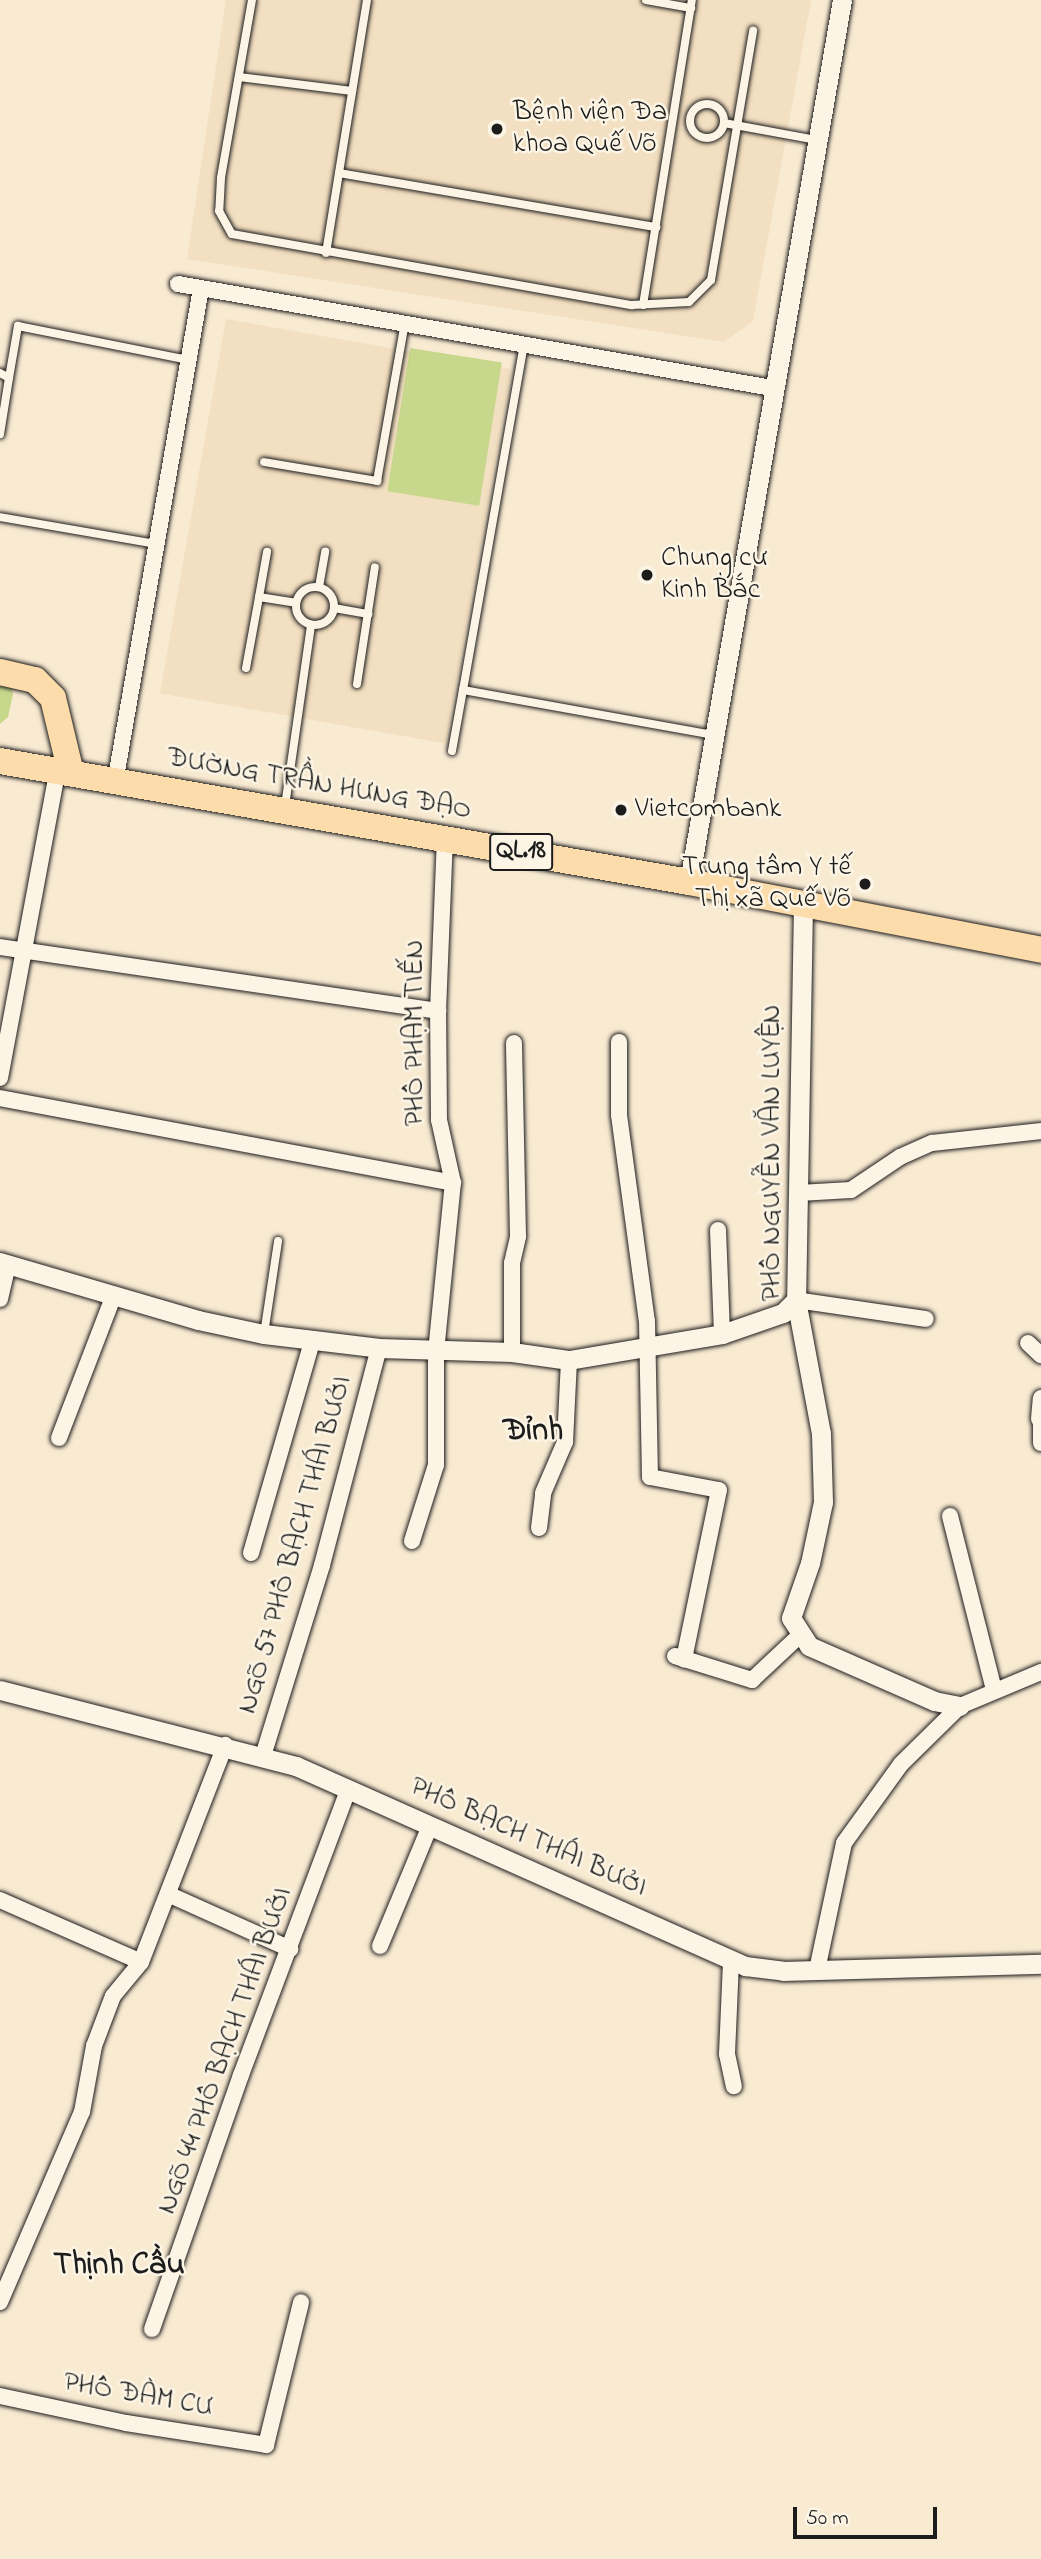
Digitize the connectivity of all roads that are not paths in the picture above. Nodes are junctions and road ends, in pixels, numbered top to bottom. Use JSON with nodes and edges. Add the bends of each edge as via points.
{"nodes":[{"id":1,"x":253,"y":0,"type":"edge"},
{"id":2,"x":367,"y":0,"type":"edge"},
{"id":3,"x":646,"y":0,"type":"edge"},
{"id":4,"x":842,"y":0,"type":"edge"},
{"id":5,"x":692,"y":4,"type":"edge"},
{"id":6,"x":753,"y":31,"type":"dead end"},
{"id":7,"x":239,"y":77,"type":"junction"},
{"id":8,"x":352,"y":91,"type":"junction"},
{"id":9,"x":673,"y":119,"type":"junction"},
{"id":10,"x":689,"y":121,"type":"junction"},
{"id":11,"x":724,"y":123,"type":"junction"},
{"id":12,"x":740,"y":126,"type":"junction"},
{"id":13,"x":817,"y":140,"type":"junction"},
{"id":14,"x":339,"y":173,"type":"junction"},
{"id":15,"x":656,"y":227,"type":"junction"},
{"id":16,"x":326,"y":253,"type":"junction"},
{"id":17,"x":178,"y":284,"type":"dead end"},
{"id":18,"x":201,"y":288,"type":"junction"},
{"id":19,"x":643,"y":306,"type":"junction"},
{"id":20,"x":405,"y":323,"type":"junction"},
{"id":21,"x":524,"y":343,"type":"junction"},
{"id":22,"x":188,"y":360,"type":"junction"},
{"id":23,"x":0,"y":373,"type":"edge"},
{"id":24,"x":9,"y":378,"type":"junction"},
{"id":25,"x":772,"y":388,"type":"junction"},
{"id":26,"x":0,"y":434,"type":"edge"},
{"id":27,"x":264,"y":462,"type":"dead end"},
{"id":28,"x":0,"y":517,"type":"edge"},
{"id":29,"x":156,"y":544,"type":"junction"},
{"id":30,"x":267,"y":552,"type":"dead end"},
{"id":31,"x":325,"y":552,"type":"dead end"},
{"id":32,"x":374,"y":567,"type":"dead end"},
{"id":33,"x":319,"y":587,"type":"junction"},
{"id":34,"x":259,"y":597,"type":"junction"},
{"id":35,"x":296,"y":603,"type":"junction"},
{"id":36,"x":334,"y":608,"type":"junction"},
{"id":37,"x":368,"y":614,"type":"junction"},
{"id":38,"x":311,"y":625,"type":"junction"},
{"id":39,"x":246,"y":667,"type":"dead end"},
{"id":40,"x":0,"y":672,"type":"edge"},
{"id":41,"x":357,"y":684,"type":"dead end"},
{"id":42,"x":463,"y":691,"type":"junction"},
{"id":43,"x":713,"y":736,"type":"junction"},
{"id":44,"x":452,"y":751,"type":"dead end"},
{"id":45,"x":0,"y":761,"type":"edge"},
{"id":46,"x":64,"y":773,"type":"junction"},
{"id":47,"x":115,"y":783,"type":"junction"},
{"id":48,"x":284,"y":813,"type":"junction"},
{"id":49,"x":445,"y":838,"type":"junction"},
{"id":50,"x":689,"y":882,"type":"junction"},
{"id":51,"x":803,"y":905,"type":"junction"},
{"id":52,"x":0,"y":947,"type":"edge"},
{"id":53,"x":1041,"y":950,"type":"edge"},
{"id":54,"x":24,"y":951,"type":"junction"},
{"id":55,"x":438,"y":1011,"type":"junction"},
{"id":56,"x":619,"y":1042,"type":"dead end"},
{"id":57,"x":514,"y":1043,"type":"dead end"},
{"id":58,"x":0,"y":1078,"type":"edge"},
{"id":59,"x":0,"y":1098,"type":"edge"},
{"id":60,"x":1041,"y":1131,"type":"edge"},
{"id":61,"x":453,"y":1183,"type":"junction"},
{"id":62,"x":799,"y":1193,"type":"junction"},
{"id":63,"x":718,"y":1230,"type":"dead end"},
{"id":64,"x":278,"y":1241,"type":"dead end"},
{"id":65,"x":4,"y":1264,"type":"edge"},
{"id":66,"x":113,"y":1297,"type":"junction"},
{"id":67,"x":0,"y":1299,"type":"edge"},
{"id":68,"x":796,"y":1300,"type":"junction"},
{"id":69,"x":926,"y":1319,"type":"dead end"},
{"id":70,"x":264,"y":1334,"type":"junction"},
{"id":71,"x":722,"y":1334,"type":"junction"},
{"id":72,"x":312,"y":1341,"type":"junction"},
{"id":73,"x":1028,"y":1343,"type":"dead end"},
{"id":74,"x":647,"y":1346,"type":"junction"},
{"id":75,"x":379,"y":1348,"type":"junction"},
{"id":76,"x":436,"y":1352,"type":"junction"},
{"id":77,"x":512,"y":1352,"type":"junction"},
{"id":78,"x":1041,"y":1355,"type":"edge"},
{"id":79,"x":569,"y":1360,"type":"junction"},
{"id":80,"x":1041,"y":1398,"type":"edge"},
{"id":81,"x":1040,"y":1418,"type":"edge"},
{"id":82,"x":60,"y":1438,"type":"dead end"},
{"id":83,"x":1041,"y":1443,"type":"edge"},
{"id":84,"x":950,"y":1516,"type":"dead end"},
{"id":85,"x":539,"y":1528,"type":"dead end"},
{"id":86,"x":412,"y":1541,"type":"dead end"},
{"id":87,"x":251,"y":1553,"type":"dead end"},
{"id":88,"x":799,"y":1636,"type":"junction"},
{"id":89,"x":1041,"y":1672,"type":"edge"},
{"id":90,"x":0,"y":1690,"type":"edge"},
{"id":91,"x":994,"y":1690,"type":"junction"},
{"id":92,"x":960,"y":1706,"type":"junction"},
{"id":93,"x":225,"y":1745,"type":"junction"},
{"id":94,"x":263,"y":1756,"type":"junction"},
{"id":95,"x":348,"y":1790,"type":"junction"},
{"id":96,"x":430,"y":1826,"type":"junction"},
{"id":97,"x":170,"y":1895,"type":"junction"},
{"id":98,"x":0,"y":1900,"type":"edge"},
{"id":99,"x":380,"y":1946,"type":"dead end"},
{"id":100,"x":290,"y":1949,"type":"junction"},
{"id":101,"x":141,"y":1962,"type":"junction"},
{"id":102,"x":731,"y":1962,"type":"junction"},
{"id":103,"x":1041,"y":1964,"type":"edge"},
{"id":104,"x":817,"y":1970,"type":"junction"},
{"id":105,"x":734,"y":2086,"type":"dead end"},
{"id":106,"x":0,"y":2302,"type":"edge"},
{"id":107,"x":301,"y":2302,"type":"dead end"},
{"id":108,"x":152,"y":2329,"type":"dead end"},
{"id":109,"x":0,"y":2396,"type":"edge"}],
"edges":[{"from":1,"to":7,"type":"lane"},
{"from":2,"to":8,"type":"lane"},
{"from":3,"to":5,"type":"lane"},
{"from":4,"to":13,"type":"street"},
{"from":5,"to":9,"type":"lane"},
{"from":6,"to":12,"type":"lane"},
{"from":7,"to":8,"type":"lane"},
{"from":7,"to":16,"type":"lane","via":[[221,178],[222,224],[249,240]]},
{"from":8,"to":14,"type":"lane"},
{"from":9,"to":10,"type":"lane"},
{"from":9,"to":15,"type":"lane"},
{"from":10,"to":11,"type":"lane","via":[[697,136],[708,139],[719,134]]},
{"from":10,"to":11,"type":"lane","via":[[697,107],[708,104],[718,108]]},
{"from":11,"to":12,"type":"lane"},
{"from":12,"to":13,"type":"lane"},
{"from":12,"to":19,"type":"lane","via":[[711,280],[689,302]]},
{"from":13,"to":25,"type":"street"},
{"from":14,"to":15,"type":"lane"},
{"from":14,"to":16,"type":"lane"},
{"from":15,"to":19,"type":"lane"},
{"from":16,"to":19,"type":"lane"},
{"from":17,"to":18,"type":"street"},
{"from":18,"to":20,"type":"street"},
{"from":18,"to":22,"type":"street"},
{"from":20,"to":21,"type":"street"},
{"from":20,"to":27,"type":"lane","via":[[377,481]]},
{"from":21,"to":25,"type":"street"},
{"from":21,"to":42,"type":"lane"},
{"from":22,"to":24,"type":"lane","via":[[18,326]]},
{"from":22,"to":29,"type":"street"},
{"from":23,"to":24,"type":"lane"},
{"from":24,"to":26,"type":"lane"},
{"from":25,"to":43,"type":"street"},
{"from":28,"to":29,"type":"lane"},
{"from":29,"to":47,"type":"street"},
{"from":30,"to":34,"type":"lane"},
{"from":31,"to":33,"type":"lane"},
{"from":32,"to":37,"type":"lane"},
{"from":33,"to":35,"type":"lane","via":[[302,592]]},
{"from":33,"to":36,"type":"lane","via":[[330,593]]},
{"from":34,"to":35,"type":"lane"},
{"from":34,"to":39,"type":"lane"},
{"from":35,"to":38,"type":"lane","via":[[298,615]]},
{"from":36,"to":37,"type":"lane"},
{"from":36,"to":38,"type":"lane","via":[[327,621]]},
{"from":37,"to":41,"type":"lane"},
{"from":38,"to":48,"type":"lane"},
{"from":40,"to":46,"type":"highway","via":[[35,680],[53,698]]},
{"from":42,"to":43,"type":"lane"},
{"from":42,"to":44,"type":"lane"},
{"from":43,"to":50,"type":"street"},
{"from":45,"to":46,"type":"highway","name":"ĐƯỜNG TRẦN HƯNG ĐẠO","number":"QL.18"},
{"from":46,"to":47,"type":"highway","name":"ĐƯỜNG TRẦN HƯNG ĐẠO","number":"QL.18"},
{"from":46,"to":54,"type":"street"},
{"from":47,"to":48,"type":"highway","name":"ĐƯỜNG TRẦN HƯNG ĐẠO","number":"QL.18"},
{"from":48,"to":49,"type":"highway","name":"ĐƯỜNG TRẦN HƯNG ĐẠO","number":"QL.18"},
{"from":49,"to":50,"type":"highway","name":"ĐƯỜNG TRẦN HƯNG ĐẠO","number":"QL.18"},
{"from":49,"to":55,"type":"street","name":"PHỐ PHẠM TIẾN"},
{"from":50,"to":51,"type":"highway","name":"ĐƯỜNG TRẦN HƯNG ĐẠO","number":"QL.18"},
{"from":51,"to":53,"type":"highway","name":"ĐƯỜNG TRẦN HƯNG ĐẠO","number":"QL.18"},
{"from":51,"to":62,"type":"street","name":"PHỐ NGUYỄN VĂN LUYỆN"},
{"from":52,"to":54,"type":"street"},
{"from":54,"to":55,"type":"street"},
{"from":54,"to":58,"type":"street"},
{"from":55,"to":61,"type":"street","name":"PHỐ PHẠM TIẾN","via":[[439,1121]]},
{"from":56,"to":74,"type":"street","via":[[619,1115]]},
{"from":57,"to":77,"type":"street","via":[[518,1236],[512,1263]]},
{"from":59,"to":61,"type":"street"},
{"from":60,"to":62,"type":"street","via":[[932,1143],[900,1157],[851,1190]]},
{"from":61,"to":76,"type":"street","name":"PHỐ PHẠM TIẾN"},
{"from":62,"to":68,"type":"street","name":"PHỐ NGUYỄN VĂN LUYỆN"},
{"from":63,"to":71,"type":"street"},
{"from":64,"to":70,"type":"lane"},
{"from":65,"to":66,"type":"street"},
{"from":65,"to":67,"type":"street"},
{"from":66,"to":70,"type":"street"},
{"from":66,"to":82,"type":"street"},
{"from":68,"to":69,"type":"street"},
{"from":68,"to":71,"type":"street","via":[[783,1312]]},
{"from":68,"to":88,"type":"street","name":"PHỐ NGUYỄN VĂN LUYỆN","via":[[823,1465],[823,1502],[810,1563],[791,1618]]},
{"from":70,"to":72,"type":"street"},
{"from":71,"to":74,"type":"street"},
{"from":72,"to":75,"type":"street"},
{"from":72,"to":87,"type":"street"},
{"from":73,"to":78,"type":"street"},
{"from":74,"to":79,"type":"street"},
{"from":74,"to":88,"type":"street","via":[[650,1477],[719,1490],[679,1658],[752,1680]]},
{"from":75,"to":76,"type":"street"},
{"from":75,"to":94,"type":"street","name":"NGÕ 57 PHỐ BẠCH THÁI BƯỞI","via":[[323,1566]]},
{"from":76,"to":77,"type":"street"},
{"from":76,"to":86,"type":"street","name":"PHỐ PHẠM TIẾN","via":[[436,1465]]},
{"from":77,"to":79,"type":"street"},
{"from":79,"to":85,"type":"street","via":[[565,1442],[543,1493]]},
{"from":80,"to":81,"type":"street"},
{"from":81,"to":83,"type":"street"},
{"from":84,"to":91,"type":"street"},
{"from":88,"to":92,"type":"street","via":[[809,1646],[934,1701]]},
{"from":89,"to":91,"type":"street"},
{"from":90,"to":93,"type":"street","name":"PHỐ BẠCH THÁI BƯỞI"},
{"from":91,"to":92,"type":"street"},
{"from":92,"to":104,"type":"street","via":[[901,1764],[844,1843]]},
{"from":93,"to":94,"type":"street","name":"PHỐ BẠCH THÁI BƯỞI"},
{"from":93,"to":97,"type":"street"},
{"from":94,"to":95,"type":"street","name":"PHỐ BẠCH THÁI BƯỞI"},
{"from":95,"to":96,"type":"street","name":"PHỐ BẠCH THÁI BƯỞI"},
{"from":95,"to":100,"type":"street","name":"NGÕ 44 PHỐ BẠCH THÁI BƯỞI"},
{"from":96,"to":99,"type":"street"},
{"from":96,"to":102,"type":"street","name":"PHỐ BẠCH THÁI BƯỞI"},
{"from":97,"to":100,"type":"street"},
{"from":97,"to":101,"type":"street"},
{"from":98,"to":101,"type":"street"},
{"from":100,"to":108,"type":"street","name":"NGÕ 44 PHỐ BẠCH THÁI BƯỞI"},
{"from":101,"to":106,"type":"street","via":[[113,1996],[94,2046],[82,2112]]},
{"from":102,"to":104,"type":"street","name":"PHỐ BẠCH THÁI BƯỞI","via":[[783,1971]]},
{"from":102,"to":105,"type":"street","via":[[727,2054]]},
{"from":103,"to":104,"type":"street","name":"PHỐ BẠCH THÁI BƯỞI"},
{"from":107,"to":109,"type":"street","name":"PHỐ ĐÀM CƯ","via":[[266,2445],[126,2423]]}]}
